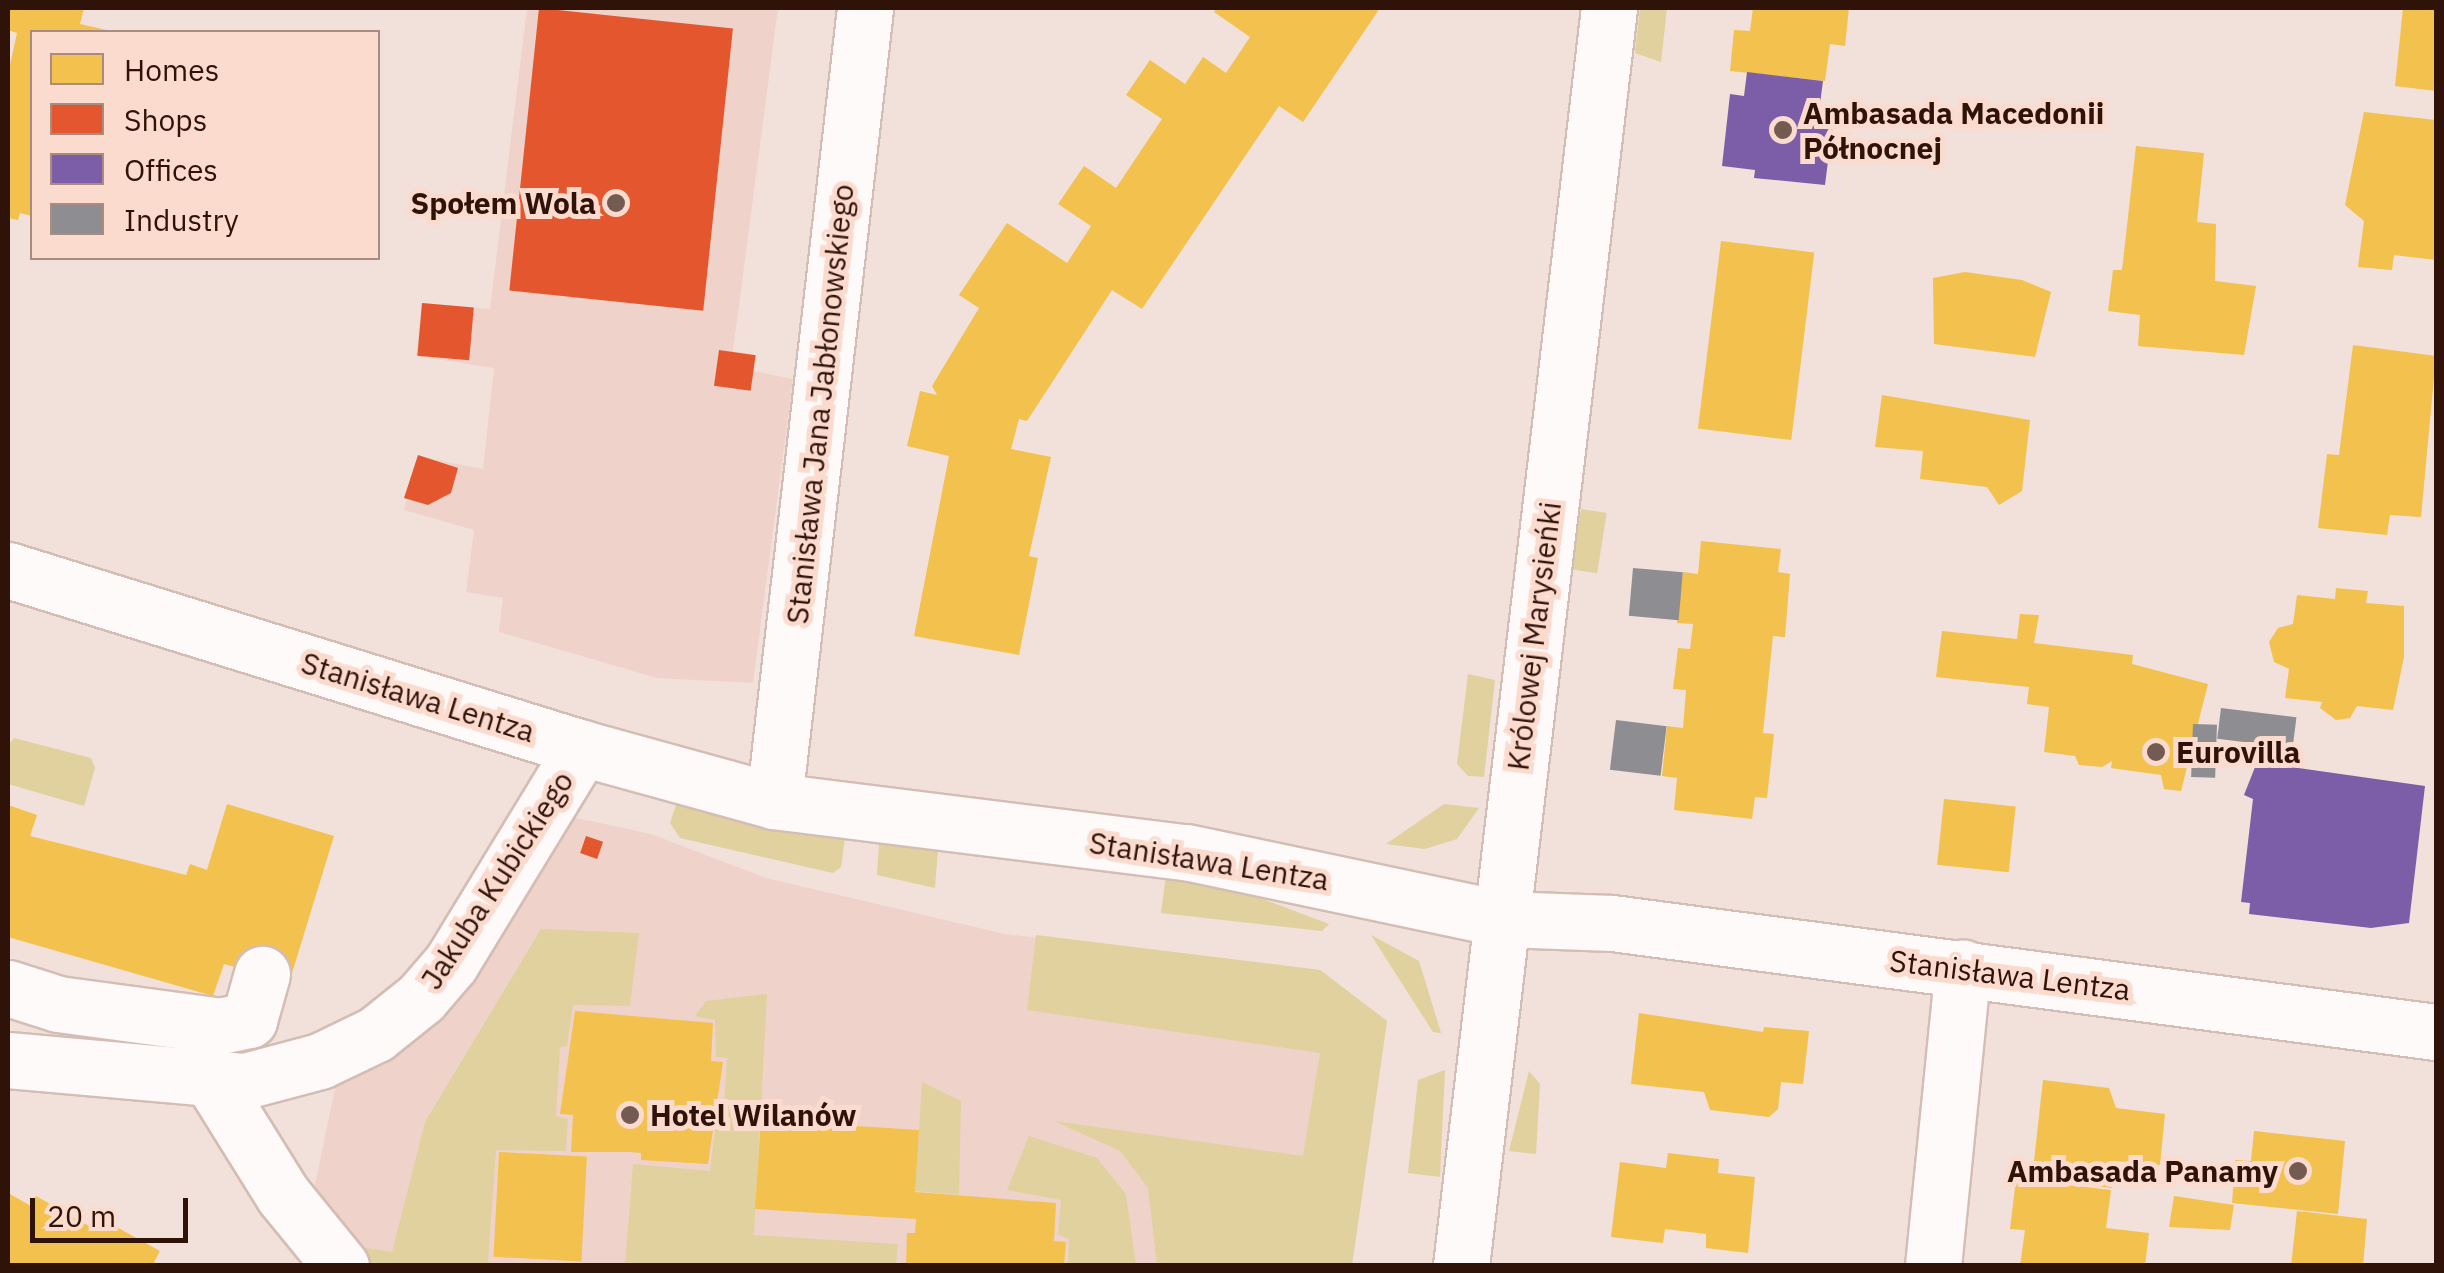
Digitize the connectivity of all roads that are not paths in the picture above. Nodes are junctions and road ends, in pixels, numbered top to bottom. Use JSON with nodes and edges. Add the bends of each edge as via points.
{"nodes":[{"id":1,"x":866,"y":8,"type":"edge"},
{"id":2,"x":1609,"y":8,"type":"edge"},
{"id":3,"x":8,"y":570,"type":"edge"},
{"id":4,"x":582,"y":748,"type":"junction"},
{"id":5,"x":774,"y":801,"type":"junction"},
{"id":6,"x":1504,"y":919,"type":"junction"},
{"id":7,"x":1963,"y":968,"type":"junction"},
{"id":8,"x":262,"y":974,"type":"dead end"},
{"id":9,"x":8,"y":988,"type":"edge"},
{"id":10,"x":2436,"y":1032,"type":"edge"},
{"id":11,"x":8,"y":1060,"type":"edge"},
{"id":12,"x":212,"y":1081,"type":"junction"},
{"id":13,"x":340,"y":1266,"type":"edge"},
{"id":14,"x":1461,"y":1266,"type":"edge"},
{"id":15,"x":1934,"y":1266,"type":"edge"}],
"edges":[{"from":1,"to":5,"type":"street","name":"Stanisława Jana Jabłonowskiego"},
{"from":2,"to":6,"type":"street","name":"Królowej Marysieńki"},
{"from":3,"to":4,"type":"street","name":"Stanisława Lentza"},
{"from":4,"to":5,"type":"street","name":"Stanisława Lentza"},
{"from":4,"to":12,"type":"street","name":"Jakuba Kubickiego","via":[[450,962],[395,1022],[320,1061],[245,1082]]},
{"from":5,"to":6,"type":"street","name":"Stanisława Lentza","via":[[1186,852]]},
{"from":6,"to":7,"type":"street","name":"Stanisława Lentza","via":[[1612,923]]},
{"from":6,"to":14,"type":"street","name":"Królowej Marysieńki"},
{"from":7,"to":10,"type":"street","name":"Stanisława Lentza"},
{"from":7,"to":15,"type":"street"},
{"from":8,"to":9,"type":"street","via":[[249,1020],[220,1026],[58,1004]]},
{"from":11,"to":12,"type":"street","name":"Jakuba Kubickiego"},
{"from":12,"to":13,"type":"street","via":[[283,1195]]}]}
